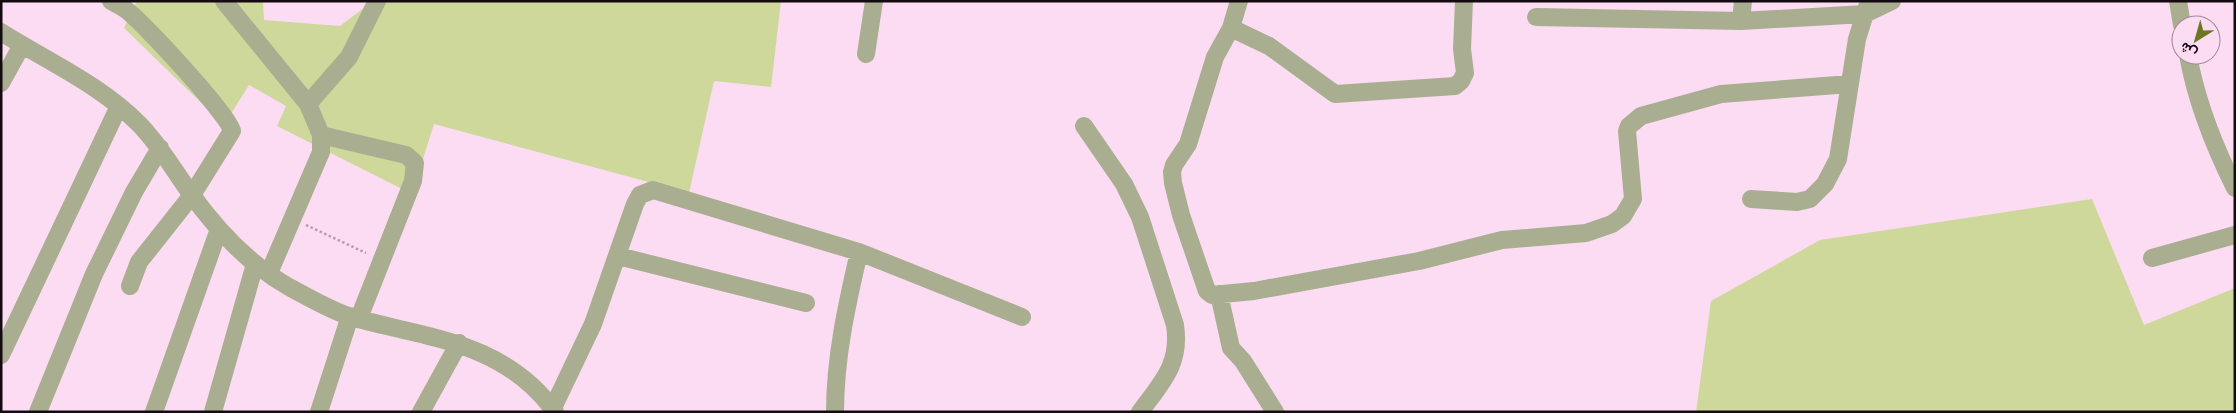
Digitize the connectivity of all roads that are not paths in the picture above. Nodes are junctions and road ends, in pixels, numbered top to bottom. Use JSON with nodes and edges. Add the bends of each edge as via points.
{"nodes":[{"id":1,"x":111,"y":1,"type":"edge"},
{"id":2,"x":224,"y":1,"type":"edge"},
{"id":3,"x":377,"y":1,"type":"edge"},
{"id":4,"x":874,"y":1,"type":"edge"},
{"id":5,"x":1240,"y":1,"type":"edge"},
{"id":6,"x":1464,"y":1,"type":"edge"},
{"id":7,"x":1743,"y":1,"type":"edge"},
{"id":8,"x":1892,"y":1,"type":"edge"},
{"id":9,"x":2178,"y":1,"type":"edge"},
{"id":10,"x":1867,"y":8,"type":"edge"},
{"id":11,"x":2180,"y":15,"type":"edge"},
{"id":12,"x":1536,"y":17,"type":"dead end"},
{"id":13,"x":1741,"y":21,"type":"junction"},
{"id":14,"x":1231,"y":28,"type":"junction"},
{"id":15,"x":1,"y":32,"type":"edge"},
{"id":16,"x":22,"y":45,"type":"junction"},
{"id":17,"x":866,"y":54,"type":"dead end"},
{"id":18,"x":2190,"y":65,"type":"edge"},
{"id":19,"x":1,"y":83,"type":"edge"},
{"id":20,"x":1850,"y":84,"type":"junction"},
{"id":21,"x":308,"y":104,"type":"junction"},
{"id":22,"x":119,"y":106,"type":"junction"},
{"id":23,"x":1084,"y":126,"type":"dead end"},
{"id":24,"x":321,"y":135,"type":"junction"},
{"id":25,"x":160,"y":148,"type":"junction"},
{"id":26,"x":2235,"y":188,"type":"edge"},
{"id":27,"x":192,"y":195,"type":"junction"},
{"id":28,"x":1751,"y":199,"type":"dead end"},
{"id":29,"x":218,"y":229,"type":"junction"},
{"id":30,"x":2235,"y":235,"type":"edge"},
{"id":31,"x":859,"y":252,"type":"junction"},
{"id":32,"x":618,"y":256,"type":"junction"},
{"id":33,"x":2152,"y":258,"type":"dead end"},
{"id":34,"x":262,"y":269,"type":"junction"},
{"id":35,"x":130,"y":286,"type":"dead end"},
{"id":36,"x":1219,"y":294,"type":"junction"},
{"id":37,"x":806,"y":303,"type":"dead end"},
{"id":38,"x":355,"y":317,"type":"junction"},
{"id":39,"x":1022,"y":317,"type":"dead end"},
{"id":40,"x":459,"y":343,"type":"junction"},
{"id":41,"x":1,"y":355,"type":"edge"},
{"id":42,"x":553,"y":411,"type":"edge"},
{"id":43,"x":38,"y":412,"type":"edge"},
{"id":44,"x":154,"y":412,"type":"edge"},
{"id":45,"x":213,"y":412,"type":"edge"},
{"id":46,"x":319,"y":412,"type":"edge"},
{"id":47,"x":421,"y":412,"type":"edge"},
{"id":48,"x":835,"y":412,"type":"edge"},
{"id":49,"x":1140,"y":412,"type":"edge"},
{"id":50,"x":1275,"y":412,"type":"edge"}],
"edges":[{"from":1,"to":27,"type":"street","via":[[145,27],[232,128],[232,134]]},
{"from":2,"to":21,"type":"street"},
{"from":3,"to":21,"type":"street","via":[[349,57]]},
{"from":4,"to":17,"type":"street"},
{"from":5,"to":14,"type":"street"},
{"from":6,"to":14,"type":"street","via":[[1462,49],[1465,72],[1462,81],[1455,86],[1335,94],[1269,46]]},
{"from":7,"to":13,"type":"street"},
{"from":8,"to":10,"type":"street"},
{"from":9,"to":11,"type":"street"},
{"from":10,"to":13,"type":"street"},
{"from":10,"to":20,"type":"street","via":[[1857,39]]},
{"from":12,"to":13,"type":"street"},
{"from":14,"to":36,"type":"street","via":[[1215,57],[1188,144],[1172,172],[1181,215],[1207,291],[1210,295]]},
{"from":15,"to":16,"type":"street"},
{"from":16,"to":19,"type":"street"},
{"from":16,"to":22,"type":"street"},
{"from":18,"to":26,"type":"street","via":[[2223,164]]},
{"from":20,"to":28,"type":"street","via":[[1838,159],[1825,184],[1810,199],[1796,202]]},
{"from":20,"to":36,"type":"street","via":[[1721,94],[1641,116],[1627,132],[1633,191],[1630,206],[1612,224],[1586,234],[1502,240],[1419,261],[1254,291]]},
{"from":21,"to":24,"type":"street"},
{"from":22,"to":25,"type":"street"},
{"from":22,"to":41,"type":"street"},
{"from":23,"to":49,"type":"street","via":[[1124,184],[1140,217],[1175,325],[1178,343],[1170,371]]},
{"from":24,"to":34,"type":"street","via":[[321,152],[293,218]]},
{"from":24,"to":38,"type":"street","via":[[406,155],[415,163],[413,181]]},
{"from":25,"to":27,"type":"street"},
{"from":25,"to":43,"type":"street","via":[[134,192],[94,274]]},
{"from":27,"to":29,"type":"street"},
{"from":27,"to":35,"type":"street","via":[[139,262]]},
{"from":29,"to":34,"type":"street"},
{"from":29,"to":44,"type":"street"},
{"from":30,"to":33,"type":"street"},
{"from":31,"to":32,"type":"street","via":[[653,190],[640,195]]},
{"from":31,"to":39,"type":"street"},
{"from":31,"to":48,"type":"street","via":[[845,313]]},
{"from":32,"to":37,"type":"street"},
{"from":32,"to":42,"type":"street","via":[[593,324]]},
{"from":34,"to":38,"type":"street","via":[[288,287]]},
{"from":34,"to":45,"type":"street"},
{"from":36,"to":50,"type":"street","via":[[1231,348],[1243,361]]},
{"from":38,"to":40,"type":"street"},
{"from":38,"to":46,"type":"street"},
{"from":40,"to":42,"type":"street","via":[[506,367],[531,386]]},
{"from":40,"to":47,"type":"street"}]}
